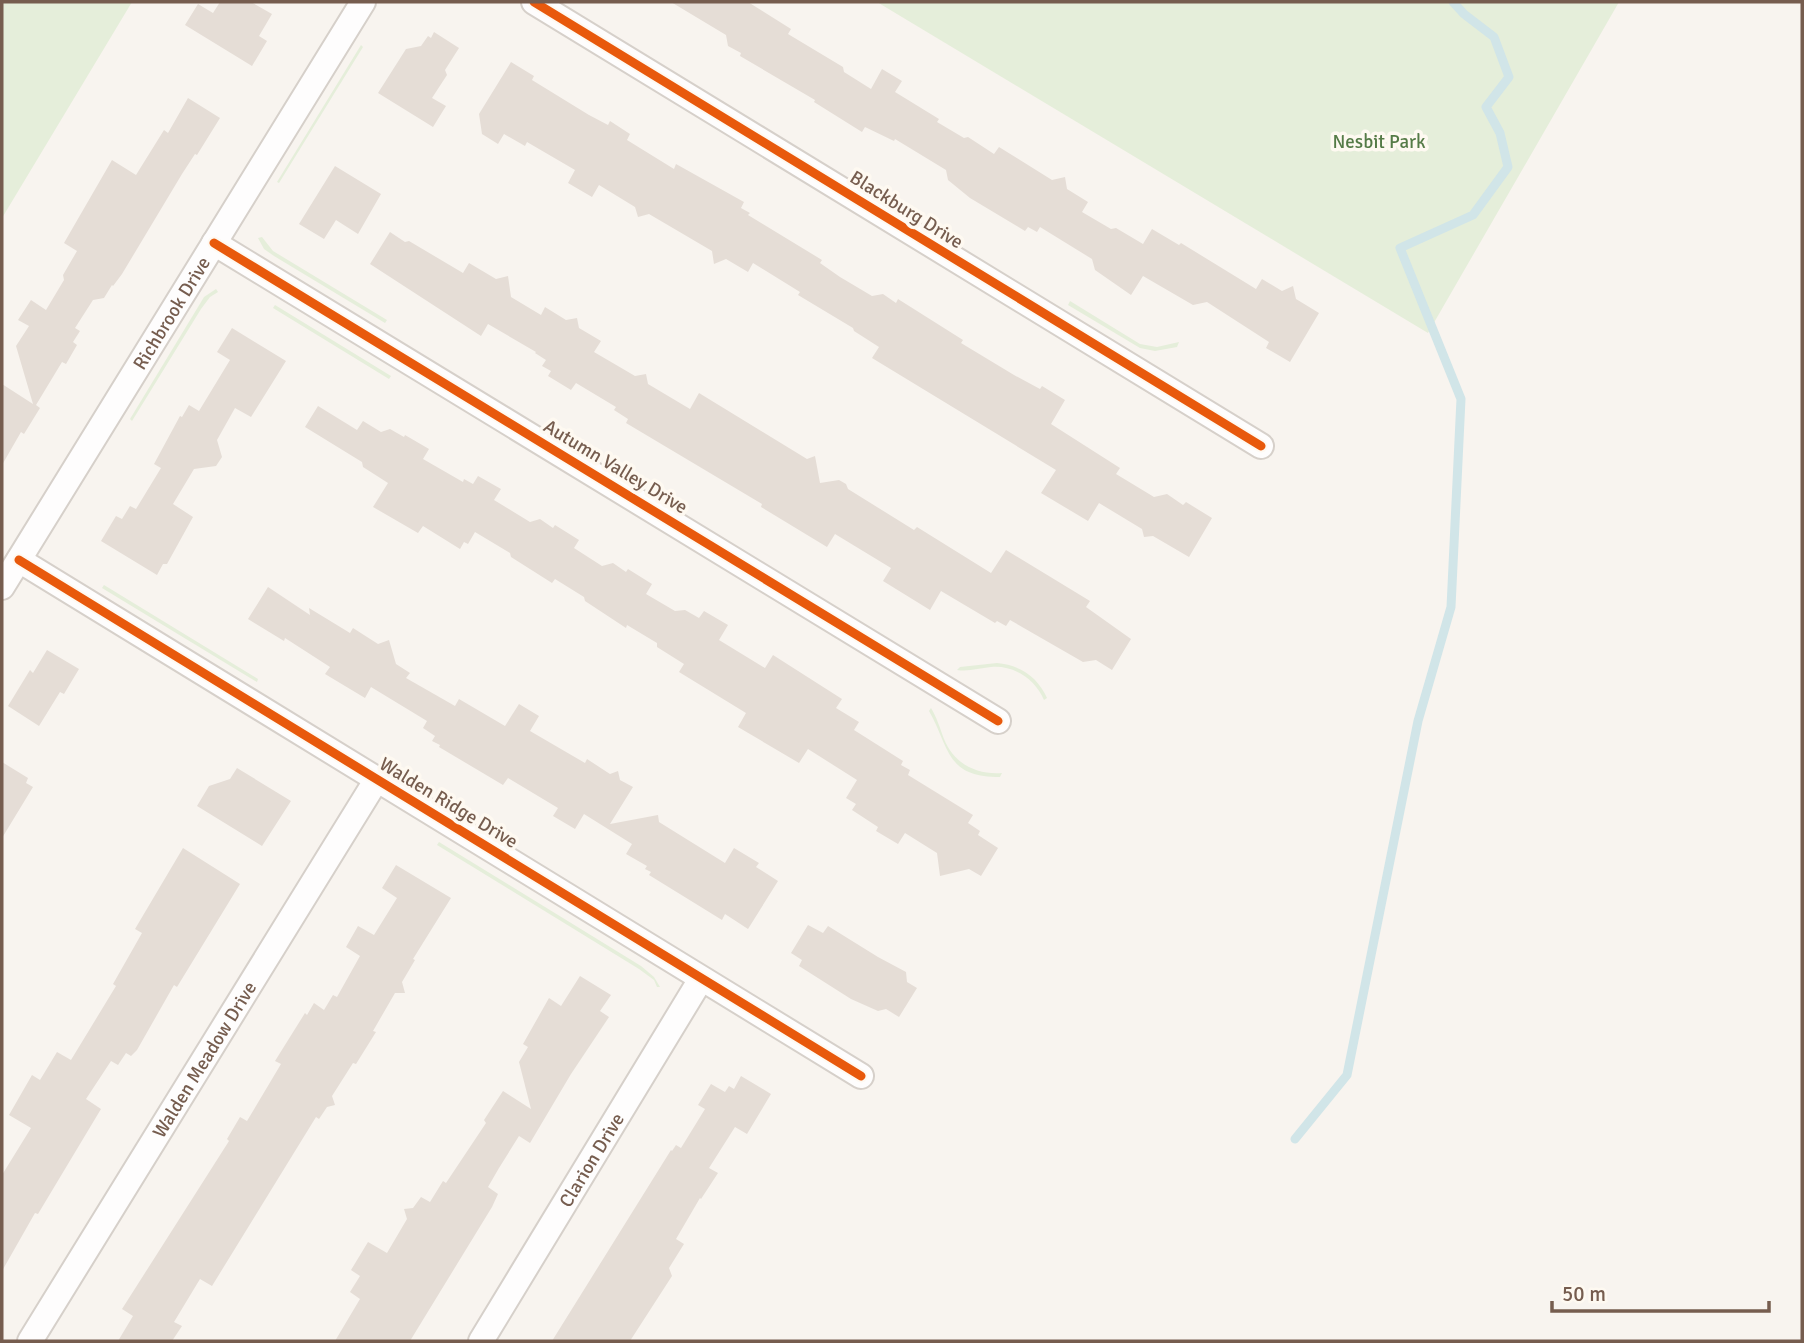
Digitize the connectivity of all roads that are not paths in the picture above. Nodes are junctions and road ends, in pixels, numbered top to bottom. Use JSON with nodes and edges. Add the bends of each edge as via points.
{"nodes":[{"id":1,"x":363,"y":2,"type":"edge"},
{"id":2,"x":534,"y":2,"type":"edge"},
{"id":3,"x":214,"y":243,"type":"junction"},
{"id":4,"x":1261,"y":446,"type":"dead end"},
{"id":5,"x":19,"y":560,"type":"junction"},
{"id":6,"x":2,"y":587,"type":"edge"},
{"id":7,"x":998,"y":720,"type":"dead end"},
{"id":8,"x":377,"y":779,"type":"junction"},
{"id":9,"x":701,"y":979,"type":"junction"},
{"id":10,"x":861,"y":1076,"type":"dead end"},
{"id":11,"x":30,"y":1341,"type":"edge"},
{"id":12,"x":481,"y":1341,"type":"edge"}],
"edges":[{"from":1,"to":3,"type":"street","name":"Richbrook Drive"},
{"from":2,"to":4,"type":"street","name":"Blackburg Drive"},
{"from":3,"to":5,"type":"street","name":"Richbrook Drive"},
{"from":3,"to":7,"type":"street","name":"Autumn Valley Drive"},
{"from":5,"to":6,"type":"street","name":"Richbrook Drive"},
{"from":5,"to":8,"type":"street","name":"Walden Ridge Drive"},
{"from":8,"to":9,"type":"street","name":"Walden Ridge Drive"},
{"from":8,"to":11,"type":"street","name":"Walden Meadow Drive"},
{"from":9,"to":10,"type":"street","name":"Walden Ridge Drive"},
{"from":9,"to":12,"type":"street","name":"Clarion Drive"}]}
